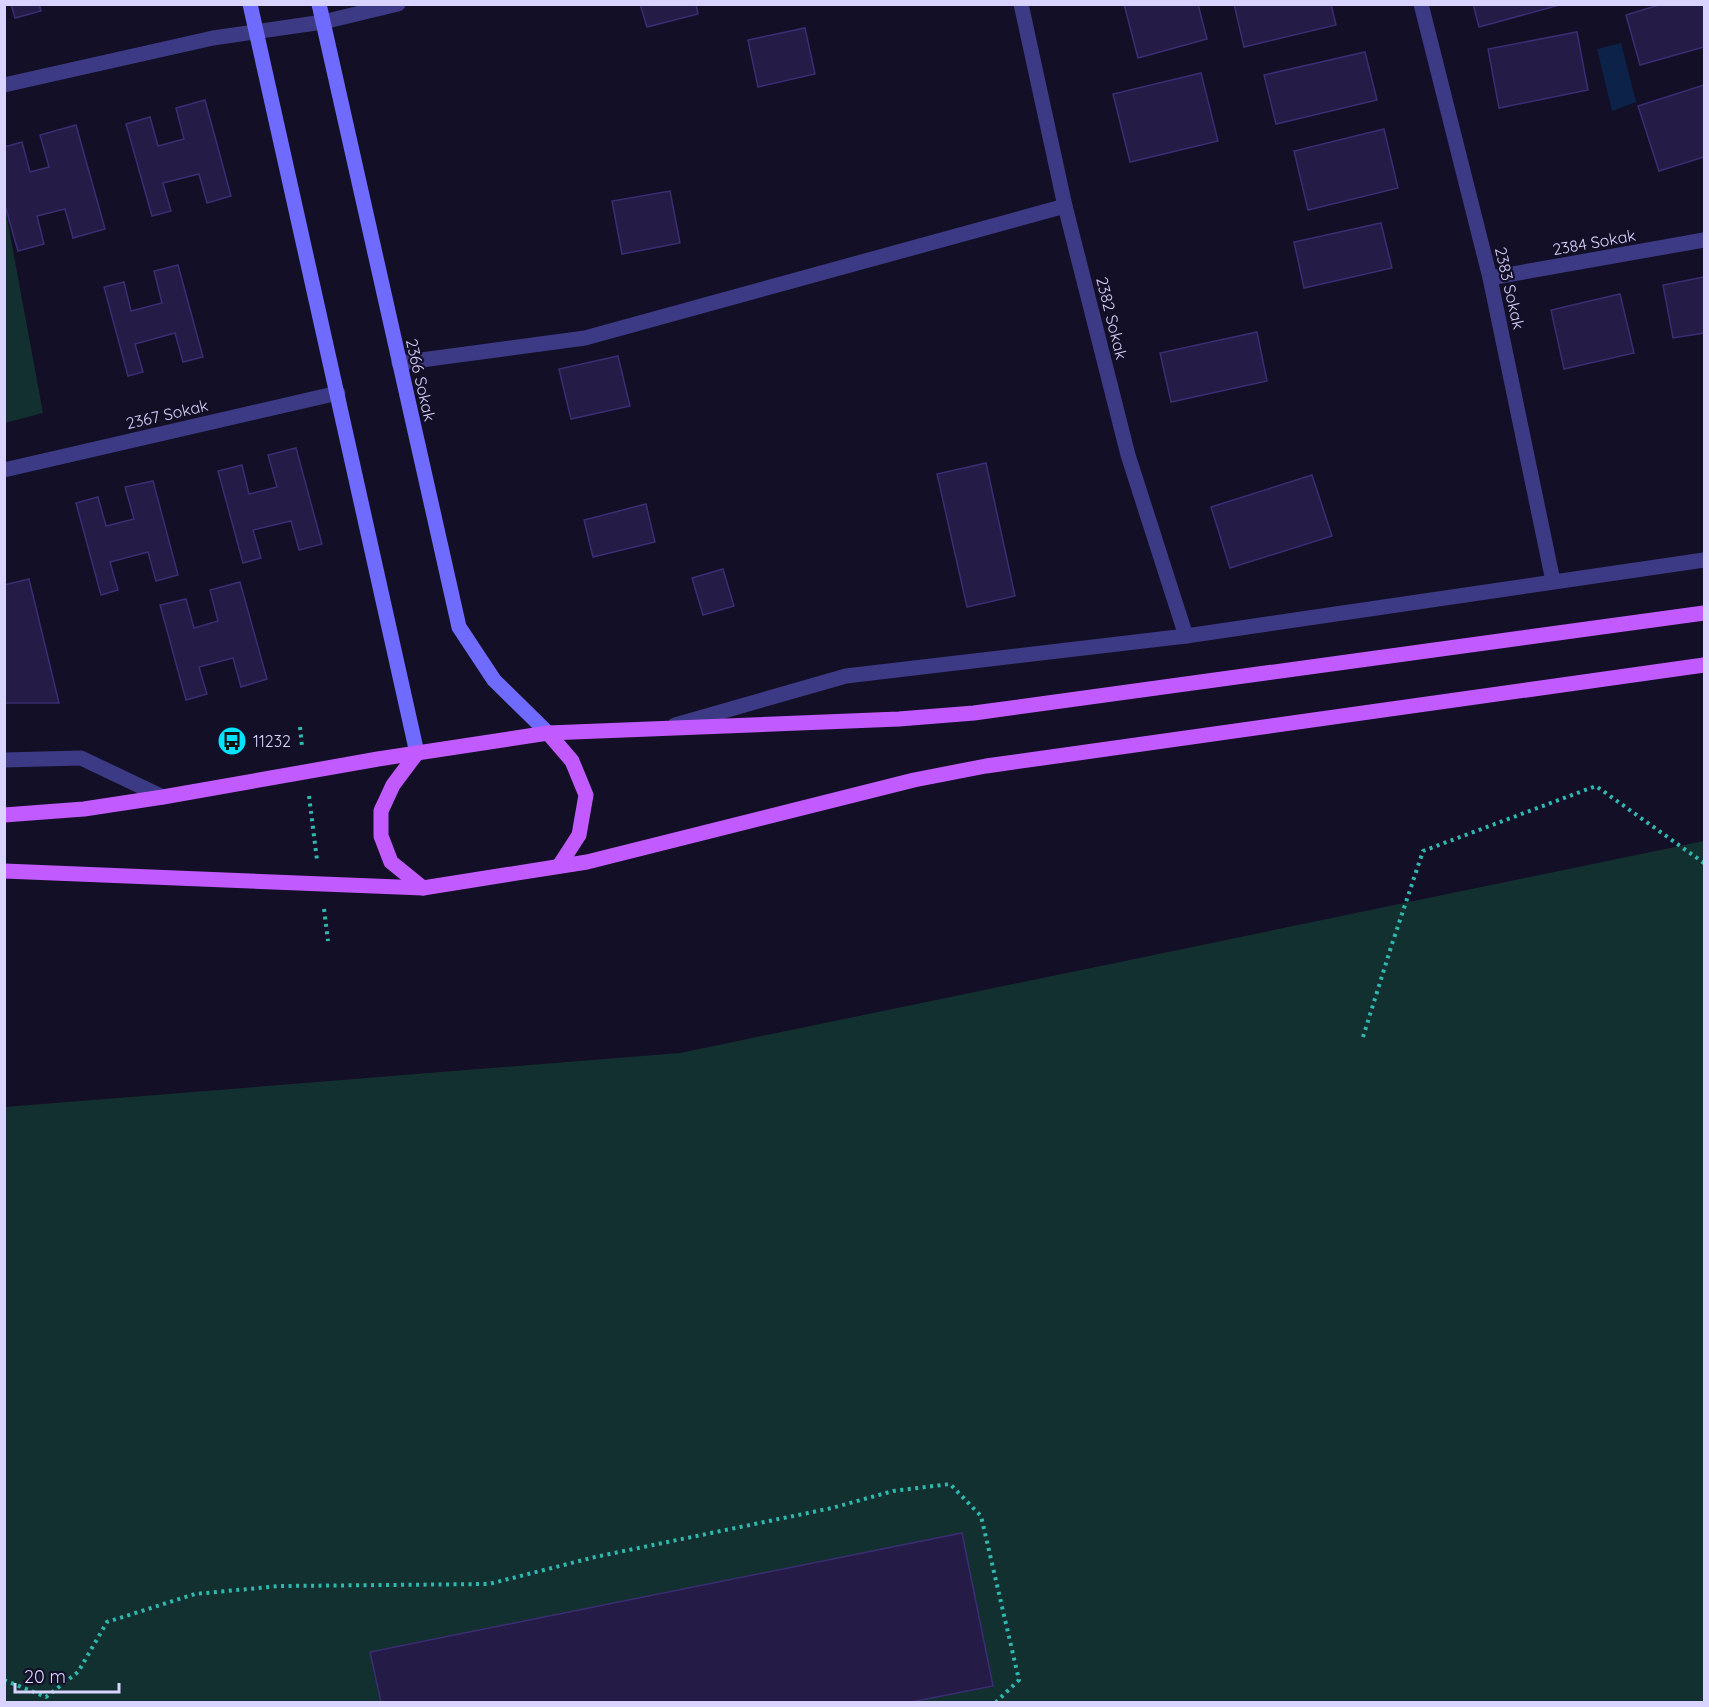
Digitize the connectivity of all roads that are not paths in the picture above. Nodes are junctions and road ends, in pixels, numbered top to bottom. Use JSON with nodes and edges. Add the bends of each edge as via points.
{"nodes":[{"id":1,"x":250,"y":4,"type":"edge"},
{"id":2,"x":319,"y":4,"type":"edge"},
{"id":3,"x":398,"y":4,"type":"edge"},
{"id":4,"x":1021,"y":4,"type":"edge"},
{"id":5,"x":1421,"y":4,"type":"edge"},
{"id":6,"x":323,"y":22,"type":"junction"},
{"id":7,"x":257,"y":31,"type":"junction"},
{"id":8,"x":4,"y":85,"type":"edge"},
{"id":9,"x":1065,"y":206,"type":"junction"},
{"id":10,"x":1704,"y":240,"type":"edge"},
{"id":11,"x":1490,"y":278,"type":"junction"},
{"id":12,"x":399,"y":363,"type":"junction"},
{"id":13,"x":338,"y":393,"type":"junction"},
{"id":14,"x":4,"y":470,"type":"edge"},
{"id":15,"x":1704,"y":560,"type":"edge"},
{"id":16,"x":1553,"y":581,"type":"junction"},
{"id":17,"x":1704,"y":613,"type":"edge"},
{"id":18,"x":1186,"y":636,"type":"junction"},
{"id":19,"x":1704,"y":665,"type":"edge"},
{"id":20,"x":666,"y":728,"type":"junction"},
{"id":21,"x":548,"y":733,"type":"junction"},
{"id":22,"x":417,"y":753,"type":"junction"},
{"id":23,"x":4,"y":760,"type":"edge"},
{"id":24,"x":163,"y":797,"type":"junction"},
{"id":25,"x":4,"y":815,"type":"edge"},
{"id":26,"x":559,"y":866,"type":"junction"},
{"id":27,"x":4,"y":871,"type":"edge"},
{"id":28,"x":423,"y":888,"type":"junction"}],
"edges":[{"from":1,"to":7,"type":"street"},
{"from":2,"to":6,"type":"street","name":"2366 Sokak"},
{"from":3,"to":6,"type":"street"},
{"from":4,"to":9,"type":"street","name":"2382 Sokak"},
{"from":5,"to":11,"type":"street","name":"2383 Sokak"},
{"from":6,"to":7,"type":"street"},
{"from":6,"to":12,"type":"street","name":"2366 Sokak"},
{"from":7,"to":8,"type":"street"},
{"from":7,"to":13,"type":"street"},
{"from":9,"to":12,"type":"street","via":[[585,338]]},
{"from":9,"to":18,"type":"street","name":"2382 Sokak","via":[[1128,455]]},
{"from":10,"to":11,"type":"street","name":"2384 Sokak"},
{"from":11,"to":16,"type":"street","name":"2383 Sokak"},
{"from":12,"to":21,"type":"street","name":"2366 Sokak","via":[[459,627],[494,680]]},
{"from":13,"to":14,"type":"street","name":"2367 Sokak"},
{"from":13,"to":22,"type":"street"},
{"from":15,"to":16,"type":"street"},
{"from":16,"to":18,"type":"street"},
{"from":17,"to":20,"type":"main road","via":[[974,712],[899,719]]},
{"from":18,"to":20,"type":"street","via":[[846,676]]},
{"from":19,"to":26,"type":"main road","via":[[986,766]]},
{"from":20,"to":21,"type":"main road"},
{"from":21,"to":22,"type":"main road"},
{"from":21,"to":26,"type":"main road","via":[[572,761],[586,795],[579,835]]},
{"from":22,"to":24,"type":"main road"},
{"from":22,"to":28,"type":"main road","via":[[393,785],[381,811],[381,836],[391,862]]},
{"from":23,"to":24,"type":"street","via":[[81,758]]},
{"from":24,"to":25,"type":"main road","via":[[84,809]]},
{"from":26,"to":28,"type":"main road"},
{"from":27,"to":28,"type":"main road"}]}
